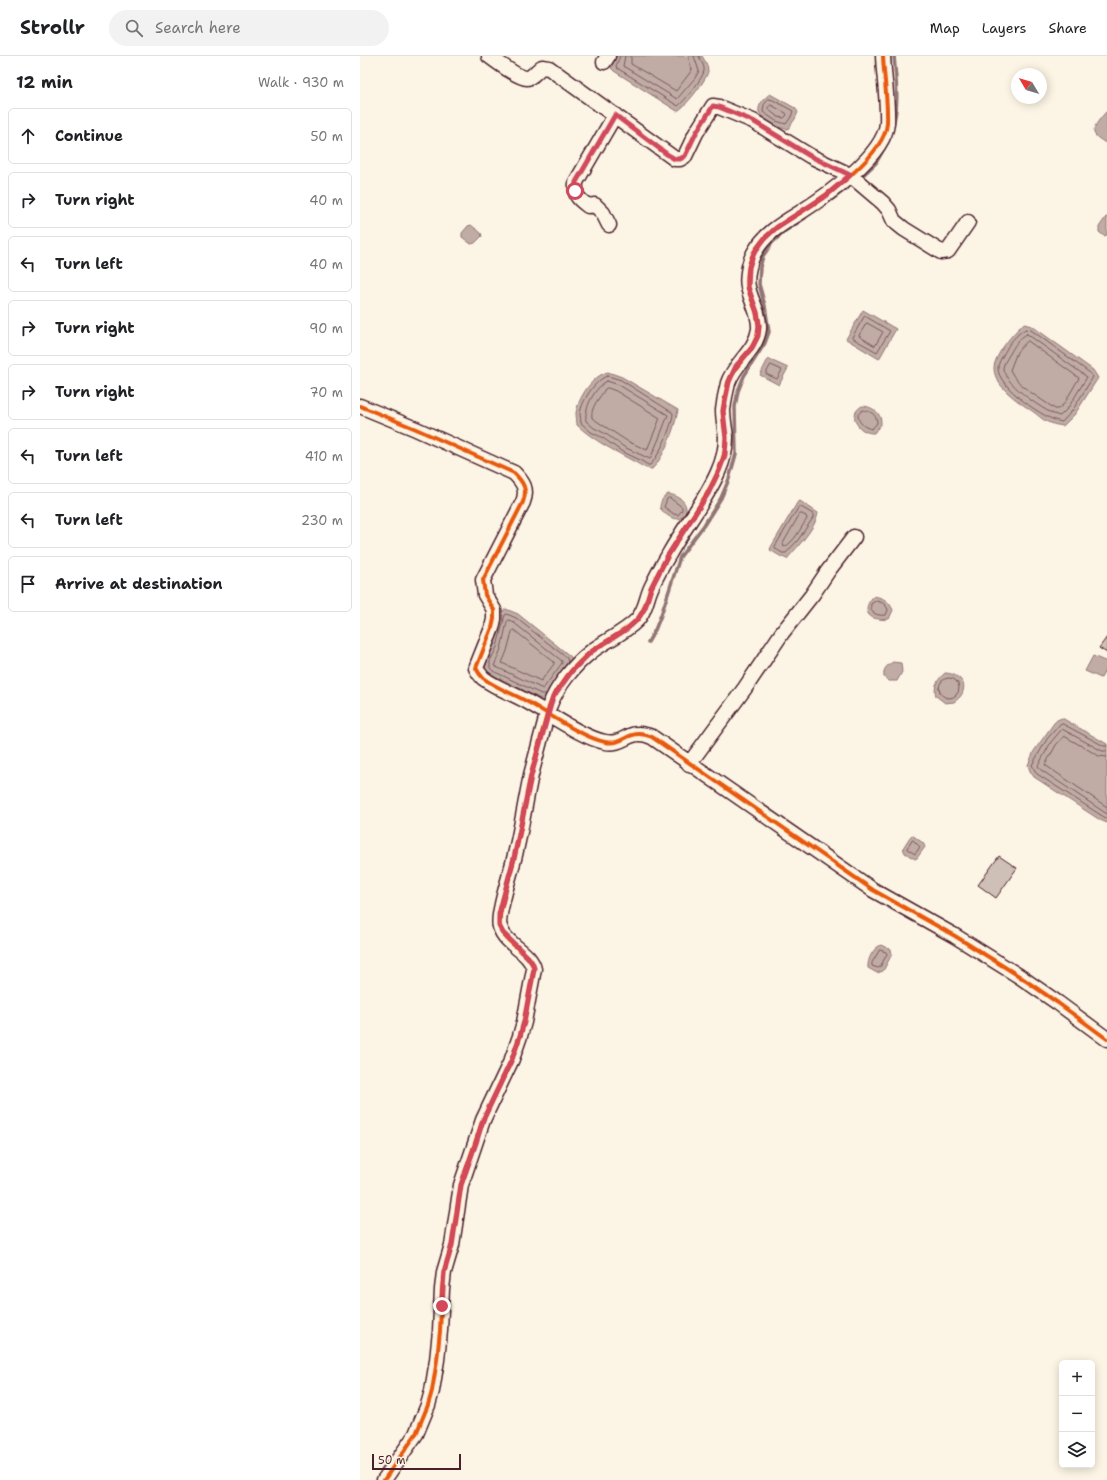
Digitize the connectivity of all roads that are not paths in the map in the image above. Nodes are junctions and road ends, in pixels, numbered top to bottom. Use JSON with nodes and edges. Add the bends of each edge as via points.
{"nodes":[{"id":1,"x":489,"y":56,"type":"edge"},
{"id":2,"x":883,"y":56,"type":"edge"},
{"id":3,"x":615,"y":115,"type":"junction"},
{"id":4,"x":850,"y":175,"type":"junction"},
{"id":5,"x":968,"y":222,"type":"dead end"},
{"id":6,"x":609,"y":225,"type":"dead end"},
{"id":7,"x":360,"y":406,"type":"edge"},
{"id":8,"x":854,"y":537,"type":"dead end"},
{"id":9,"x":548,"y":713,"type":"junction"},
{"id":10,"x":689,"y":764,"type":"junction"},
{"id":11,"x":1107,"y":1039,"type":"edge"},
{"id":12,"x":384,"y":1480,"type":"edge"}],
"edges":[{"from":1,"to":3,"type":"street","via":[[526,78],[542,66],[549,68]]},
{"from":2,"to":4,"type":"street","via":[[887,125],[881,140]]},
{"from":3,"to":4,"type":"street","via":[[668,155],[680,159],[685,156],[713,106],[719,107],[753,121],[810,156]]},
{"from":3,"to":6,"type":"street","via":[[576,182],[575,191],[577,198],[588,206],[595,205]]},
{"from":4,"to":5,"type":"street","via":[[883,203],[894,221],[941,252],[950,249]]},
{"from":4,"to":9,"type":"street","via":[[827,195],[777,227],[754,253],[749,267],[748,287],[757,312],[758,336],[752,348],[736,366],[729,382],[723,411],[725,455],[719,471],[708,494],[668,555],[638,619],[591,652],[572,671],[553,697]]},
{"from":7,"to":9,"type":"street","via":[[514,473],[524,483],[523,502],[483,580],[485,596],[494,610],[494,619],[476,668],[478,673],[494,685]]},
{"from":8,"to":10,"type":"street"},
{"from":9,"to":10,"type":"street","via":[[582,734],[605,742],[613,743],[629,736],[643,734]]},
{"from":9,"to":12,"type":"street","via":[[499,914],[499,926],[503,933],[533,964],[524,1022],[512,1059],[483,1120],[461,1185],[452,1245],[444,1272],[438,1353],[428,1405],[416,1434]]},
{"from":10,"to":11,"type":"street","via":[[873,890],[1019,976]]}]}
